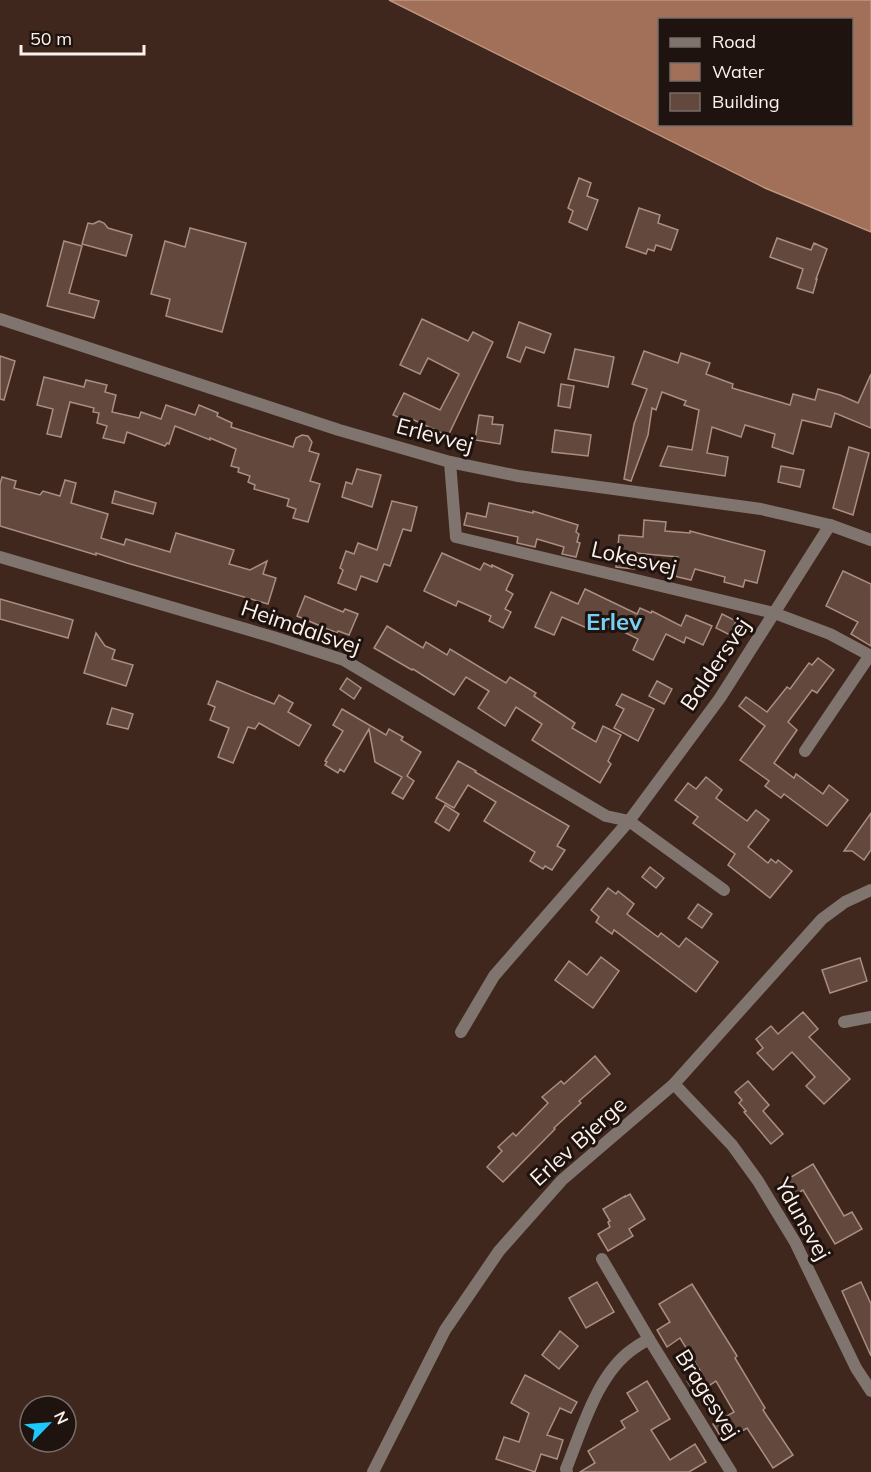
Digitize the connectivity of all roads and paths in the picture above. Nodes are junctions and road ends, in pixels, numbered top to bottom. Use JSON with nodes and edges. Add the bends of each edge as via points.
{"nodes":[{"id":1,"x":0,"y":319,"type":"edge"},
{"id":2,"x":450,"y":462,"type":"junction"},
{"id":3,"x":830,"y":525,"type":"junction"},
{"id":4,"x":871,"y":540,"type":"edge"},
{"id":5,"x":0,"y":557,"type":"edge"},
{"id":6,"x":774,"y":613,"type":"junction"},
{"id":7,"x":870,"y":655,"type":"edge"},
{"id":8,"x":805,"y":751,"type":"dead end"},
{"id":9,"x":629,"y":821,"type":"junction"},
{"id":10,"x":724,"y":890,"type":"dead end"},
{"id":11,"x":871,"y":890,"type":"edge"},
{"id":12,"x":871,"y":1017,"type":"edge"},
{"id":13,"x":844,"y":1022,"type":"dead end"},
{"id":14,"x":461,"y":1032,"type":"dead end"},
{"id":15,"x":674,"y":1083,"type":"junction"},
{"id":16,"x":603,"y":1259,"type":"dead end"},
{"id":17,"x":649,"y":1339,"type":"junction"},
{"id":18,"x":871,"y":1391,"type":"edge"},
{"id":19,"x":373,"y":1472,"type":"edge"},
{"id":20,"x":567,"y":1472,"type":"edge"},
{"id":21,"x":731,"y":1472,"type":"edge"}],
"edges":[{"from":1,"to":2,"type":"street","name":"Erlevvej","via":[[339,430]]},
{"from":2,"to":3,"type":"street","name":"Erlevvej","via":[[518,476],[761,509]]},
{"from":2,"to":6,"type":"street","name":"Lokesvej","via":[[456,537]]},
{"from":3,"to":4,"type":"street","name":"Erlevvej"},
{"from":3,"to":6,"type":"street","name":"Baldersvej"},
{"from":5,"to":9,"type":"street","name":"Heimdalsvej","via":[[344,660],[606,816]]},
{"from":6,"to":7,"type":"street","name":"Lokesvej","via":[[830,634]]},
{"from":6,"to":9,"type":"street","name":"Baldersvej","via":[[720,698]]},
{"from":7,"to":8,"type":"street","name":"Lokesvej"},
{"from":9,"to":10,"type":"street"},
{"from":9,"to":14,"type":"street","name":"Baldersvej","via":[[494,976]]},
{"from":11,"to":15,"type":"street","name":"Erlev Bjerge","via":[[822,919]]},
{"from":12,"to":13,"type":"street"},
{"from":15,"to":18,"type":"street","name":"Ydunsvej","via":[[732,1145],[758,1181],[795,1242]]},
{"from":15,"to":19,"type":"street","name":"Erlev Bjerge","via":[[562,1180],[498,1251],[445,1330]]},
{"from":16,"to":17,"type":"street","name":"Bragesvej"},
{"from":17,"to":20,"type":"street","name":"Bragesvej","via":[[615,1365],[594,1397]]},
{"from":17,"to":21,"type":"street","name":"Bragesvej"}]}
